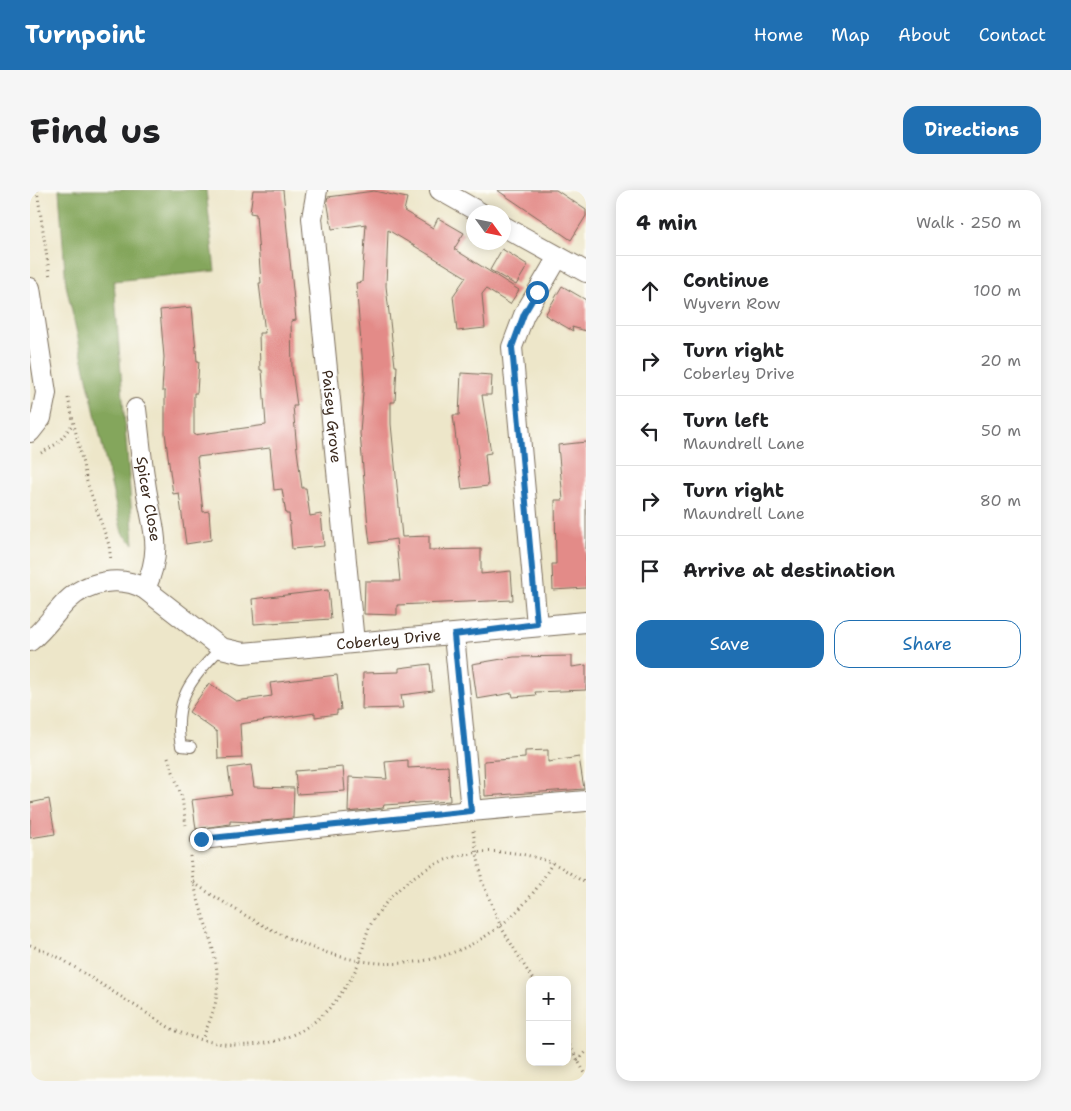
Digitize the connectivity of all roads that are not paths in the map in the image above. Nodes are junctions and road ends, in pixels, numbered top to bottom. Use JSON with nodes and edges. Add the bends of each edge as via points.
{"nodes":[{"id":1,"x":317,"y":190,"type":"edge"},
{"id":2,"x":440,"y":190,"type":"edge"},
{"id":3,"x":467,"y":205,"type":"edge"},
{"id":4,"x":511,"y":230,"type":"edge"},
{"id":5,"x":558,"y":257,"type":"junction"},
{"id":6,"x":586,"y":272,"type":"edge"},
{"id":7,"x":30,"y":288,"type":"edge"},
{"id":8,"x":136,"y":408,"type":"dead end"},
{"id":9,"x":30,"y":432,"type":"edge"},
{"id":10,"x":146,"y":589,"type":"junction"},
{"id":11,"x":586,"y":622,"type":"edge"},
{"id":12,"x":537,"y":624,"type":"junction"},
{"id":13,"x":454,"y":635,"type":"junction"},
{"id":14,"x":30,"y":641,"type":"edge"},
{"id":15,"x":354,"y":642,"type":"junction"},
{"id":16,"x":221,"y":648,"type":"junction"},
{"id":17,"x":191,"y":747,"type":"dead end"},
{"id":18,"x":586,"y":800,"type":"edge"},
{"id":19,"x":471,"y":811,"type":"junction"},
{"id":20,"x":201,"y":839,"type":"dead end"}],
"edges":[{"from":1,"to":15,"type":"street","name":"Paisey Grove","via":[[312,218]]},
{"from":2,"to":3,"type":"street"},
{"from":4,"to":5,"type":"street"},
{"from":5,"to":6,"type":"street"},
{"from":5,"to":12,"type":"street","via":[[524,314],[512,347]]},
{"from":7,"to":9,"type":"street","via":[[46,393],[40,418]]},
{"from":8,"to":10,"type":"street","name":"Spicer Close","via":[[156,551],[156,562]]},
{"from":10,"to":14,"type":"street","name":"Coberley Drive","via":[[126,582],[89,587],[65,602]]},
{"from":10,"to":16,"type":"street","name":"Coberley Drive"},
{"from":11,"to":12,"type":"street","name":"Coberley Drive"},
{"from":12,"to":13,"type":"street","name":"Coberley Drive"},
{"from":13,"to":15,"type":"street","name":"Coberley Drive"},
{"from":13,"to":19,"type":"street"},
{"from":15,"to":16,"type":"street","name":"Coberley Drive","via":[[255,653]]},
{"from":16,"to":17,"type":"lane","via":[[184,692],[178,731],[181,746]]},
{"from":18,"to":19,"type":"street"},
{"from":19,"to":20,"type":"street"}]}
